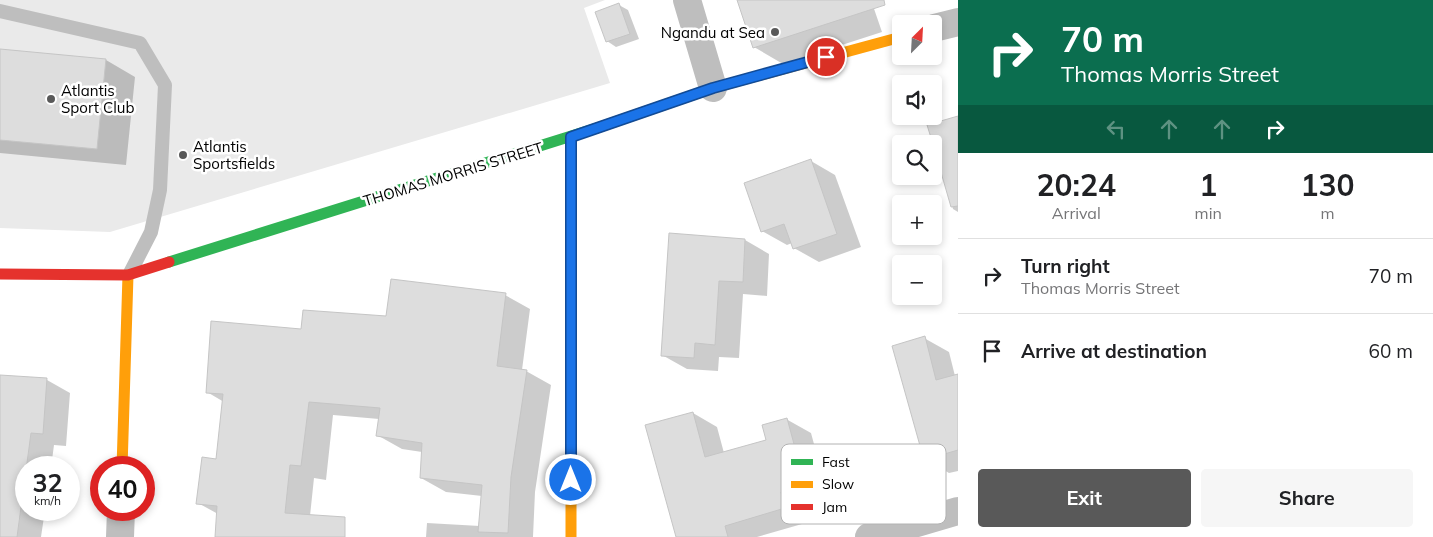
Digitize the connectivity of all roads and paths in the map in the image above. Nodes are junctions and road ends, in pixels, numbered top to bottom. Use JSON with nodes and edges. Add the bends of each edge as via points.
{"nodes":[{"id":1,"x":687,"y":0,"type":"edge"},
{"id":2,"x":0,"y":11,"type":"edge"},
{"id":3,"x":958,"y":22,"type":"edge"},
{"id":4,"x":942,"y":26,"type":"edge"},
{"id":5,"x":892,"y":39,"type":"edge"},
{"id":6,"x":713,"y":88,"type":"junction"},
{"id":7,"x":571,"y":137,"type":"junction"},
{"id":8,"x":0,"y":274,"type":"edge"},
{"id":9,"x":128,"y":275,"type":"junction"},
{"id":10,"x":122,"y":456,"type":"edge"},
{"id":11,"x":958,"y":511,"type":"edge"},
{"id":12,"x":946,"y":515,"type":"edge"},
{"id":13,"x":121,"y":521,"type":"edge"},
{"id":14,"x":914,"y":524,"type":"edge"},
{"id":15,"x":120,"y":537,"type":"edge"},
{"id":16,"x":571,"y":537,"type":"edge"},
{"id":17,"x":869,"y":537,"type":"edge"}],
"edges":[{"from":1,"to":6,"type":"street"},
{"from":2,"to":9,"type":"lane","via":[[140,43],[165,85],[160,190],[151,232]]},
{"from":3,"to":4,"type":"street"},
{"from":5,"to":6,"type":"street","name":"THOMAS MORRIS STREET"},
{"from":6,"to":7,"type":"street","name":"THOMAS MORRIS STREET"},
{"from":7,"to":9,"type":"street","name":"THOMAS MORRIS STREET"},
{"from":7,"to":16,"type":"street"},
{"from":8,"to":9,"type":"street","name":"THOMAS MORRIS STREET"},
{"from":9,"to":10,"type":"street"},
{"from":11,"to":12,"type":"street"},
{"from":13,"to":15,"type":"street"},
{"from":14,"to":17,"type":"street"}]}
